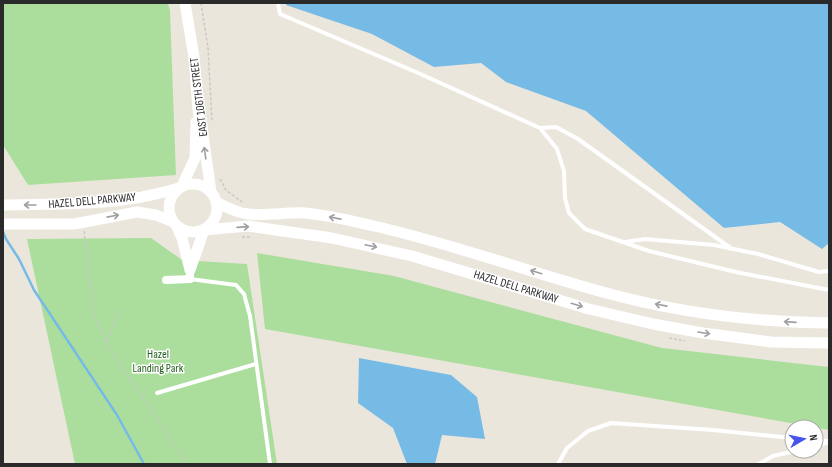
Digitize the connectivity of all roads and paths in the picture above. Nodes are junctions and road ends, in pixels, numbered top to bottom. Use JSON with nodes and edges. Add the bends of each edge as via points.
{"nodes":[{"id":1,"x":185,"y":3,"type":"edge"},
{"id":2,"x":201,"y":3,"type":"edge"},
{"id":3,"x":278,"y":3,"type":"edge"},
{"id":4,"x":198,"y":110,"type":"junction"},
{"id":5,"x":212,"y":125,"type":"dead end"},
{"id":6,"x":540,"y":128,"type":"junction"},
{"id":7,"x":219,"y":179,"type":"dead end"},
{"id":8,"x":181,"y":187,"type":"junction"},
{"id":9,"x":211,"y":192,"type":"junction"},
{"id":10,"x":216,"y":202,"type":"junction"},
{"id":11,"x":244,"y":203,"type":"dead end"},
{"id":12,"x":6,"y":205,"type":"edge"},
{"id":13,"x":3,"y":224,"type":"edge"},
{"id":14,"x":175,"y":224,"type":"junction"},
{"id":15,"x":204,"y":230,"type":"junction"},
{"id":16,"x":84,"y":231,"type":"dead end"},
{"id":17,"x":242,"y":237,"type":"dead end"},
{"id":18,"x":258,"y":237,"type":"dead end"},
{"id":19,"x":624,"y":242,"type":"junction"},
{"id":20,"x":732,"y":249,"type":"junction"},
{"id":21,"x":829,"y":272,"type":"edge"},
{"id":22,"x":190,"y":274,"type":"junction"},
{"id":23,"x":166,"y":280,"type":"dead end"},
{"id":24,"x":829,"y":290,"type":"edge"},
{"id":25,"x":120,"y":308,"type":"dead end"},
{"id":26,"x":829,"y":323,"type":"edge"},
{"id":27,"x":106,"y":341,"type":"junction"},
{"id":28,"x":829,"y":343,"type":"edge"},
{"id":29,"x":256,"y":364,"type":"junction"},
{"id":30,"x":157,"y":393,"type":"dead end"},
{"id":31,"x":784,"y":437,"type":"edge"},
{"id":32,"x":784,"y":454,"type":"edge"},
{"id":33,"x":187,"y":464,"type":"edge"},
{"id":34,"x":270,"y":464,"type":"edge"},
{"id":35,"x":558,"y":464,"type":"edge"},
{"id":36,"x":759,"y":464,"type":"edge"}],
"edges":[{"from":1,"to":4,"type":"main road","name":"EAST 106TH STREET","via":[[194,57]]},
{"from":2,"to":5,"type":"path","via":[[208,48]]},
{"from":3,"to":6,"type":"lane","via":[[280,14]]},
{"from":4,"to":8,"type":"main road","via":[[195,158]]},
{"from":9,"to":4,"type":"main road","name":"EAST 106TH STREET","one_way":true},
{"from":6,"to":19,"type":"lane","via":[[557,149],[564,171],[565,198],[569,214],[585,229]]},
{"from":6,"to":20,"type":"lane","via":[[556,127],[578,139]]},
{"from":7,"to":11,"type":"path","via":[[226,190]]},
{"from":8,"to":9,"type":"main road","via":[[194,184]]},
{"from":8,"to":12,"type":"main road","name":"HAZEL DELL PARKWAY","one_way":true,"via":[[124,200]]},
{"from":8,"to":14,"type":"main road","via":[[172,196],[169,207],[170,218]]},
{"from":9,"to":10,"type":"main road"},
{"from":10,"to":15,"type":"main road","via":[[215,218]]},
{"from":26,"to":10,"type":"main road","name":"HAZEL DELL PARKWAY","one_way":true,"via":[[708,313],[643,302],[374,226],[305,213],[249,214]]},
{"from":13,"to":14,"type":"main road","name":"HAZEL DELL PARKWAY","one_way":true,"via":[[74,224],[137,212],[156,215]]},
{"from":14,"to":15,"type":"main road","via":[[187,232]]},
{"from":14,"to":22,"type":"main road","via":[[182,238]]},
{"from":15,"to":22,"type":"main road"},
{"from":15,"to":28,"type":"main road","name":"HAZEL DELL PARKWAY","one_way":true,"via":[[248,226],[339,239],[412,256],[589,309],[653,324],[771,342]]},
{"from":16,"to":27,"type":"path","via":[[94,315]]},
{"from":17,"to":18,"type":"path"},
{"from":19,"to":20,"type":"lane","via":[[644,240],[714,245]]},
{"from":19,"to":24,"type":"lane","via":[[649,251],[729,270]]},
{"from":20,"to":21,"type":"lane","via":[[819,272]]},
{"from":22,"to":23,"type":"street"},
{"from":22,"to":29,"type":"lane","via":[[236,285],[244,294],[250,316]]},
{"from":25,"to":27,"type":"path"},
{"from":27,"to":33,"type":"path"},
{"from":29,"to":30,"type":"lane"},
{"from":29,"to":34,"type":"lane"},
{"from":31,"to":35,"type":"lane","via":[[611,423],[588,431],[567,448]]},
{"from":32,"to":36,"type":"lane"}]}
